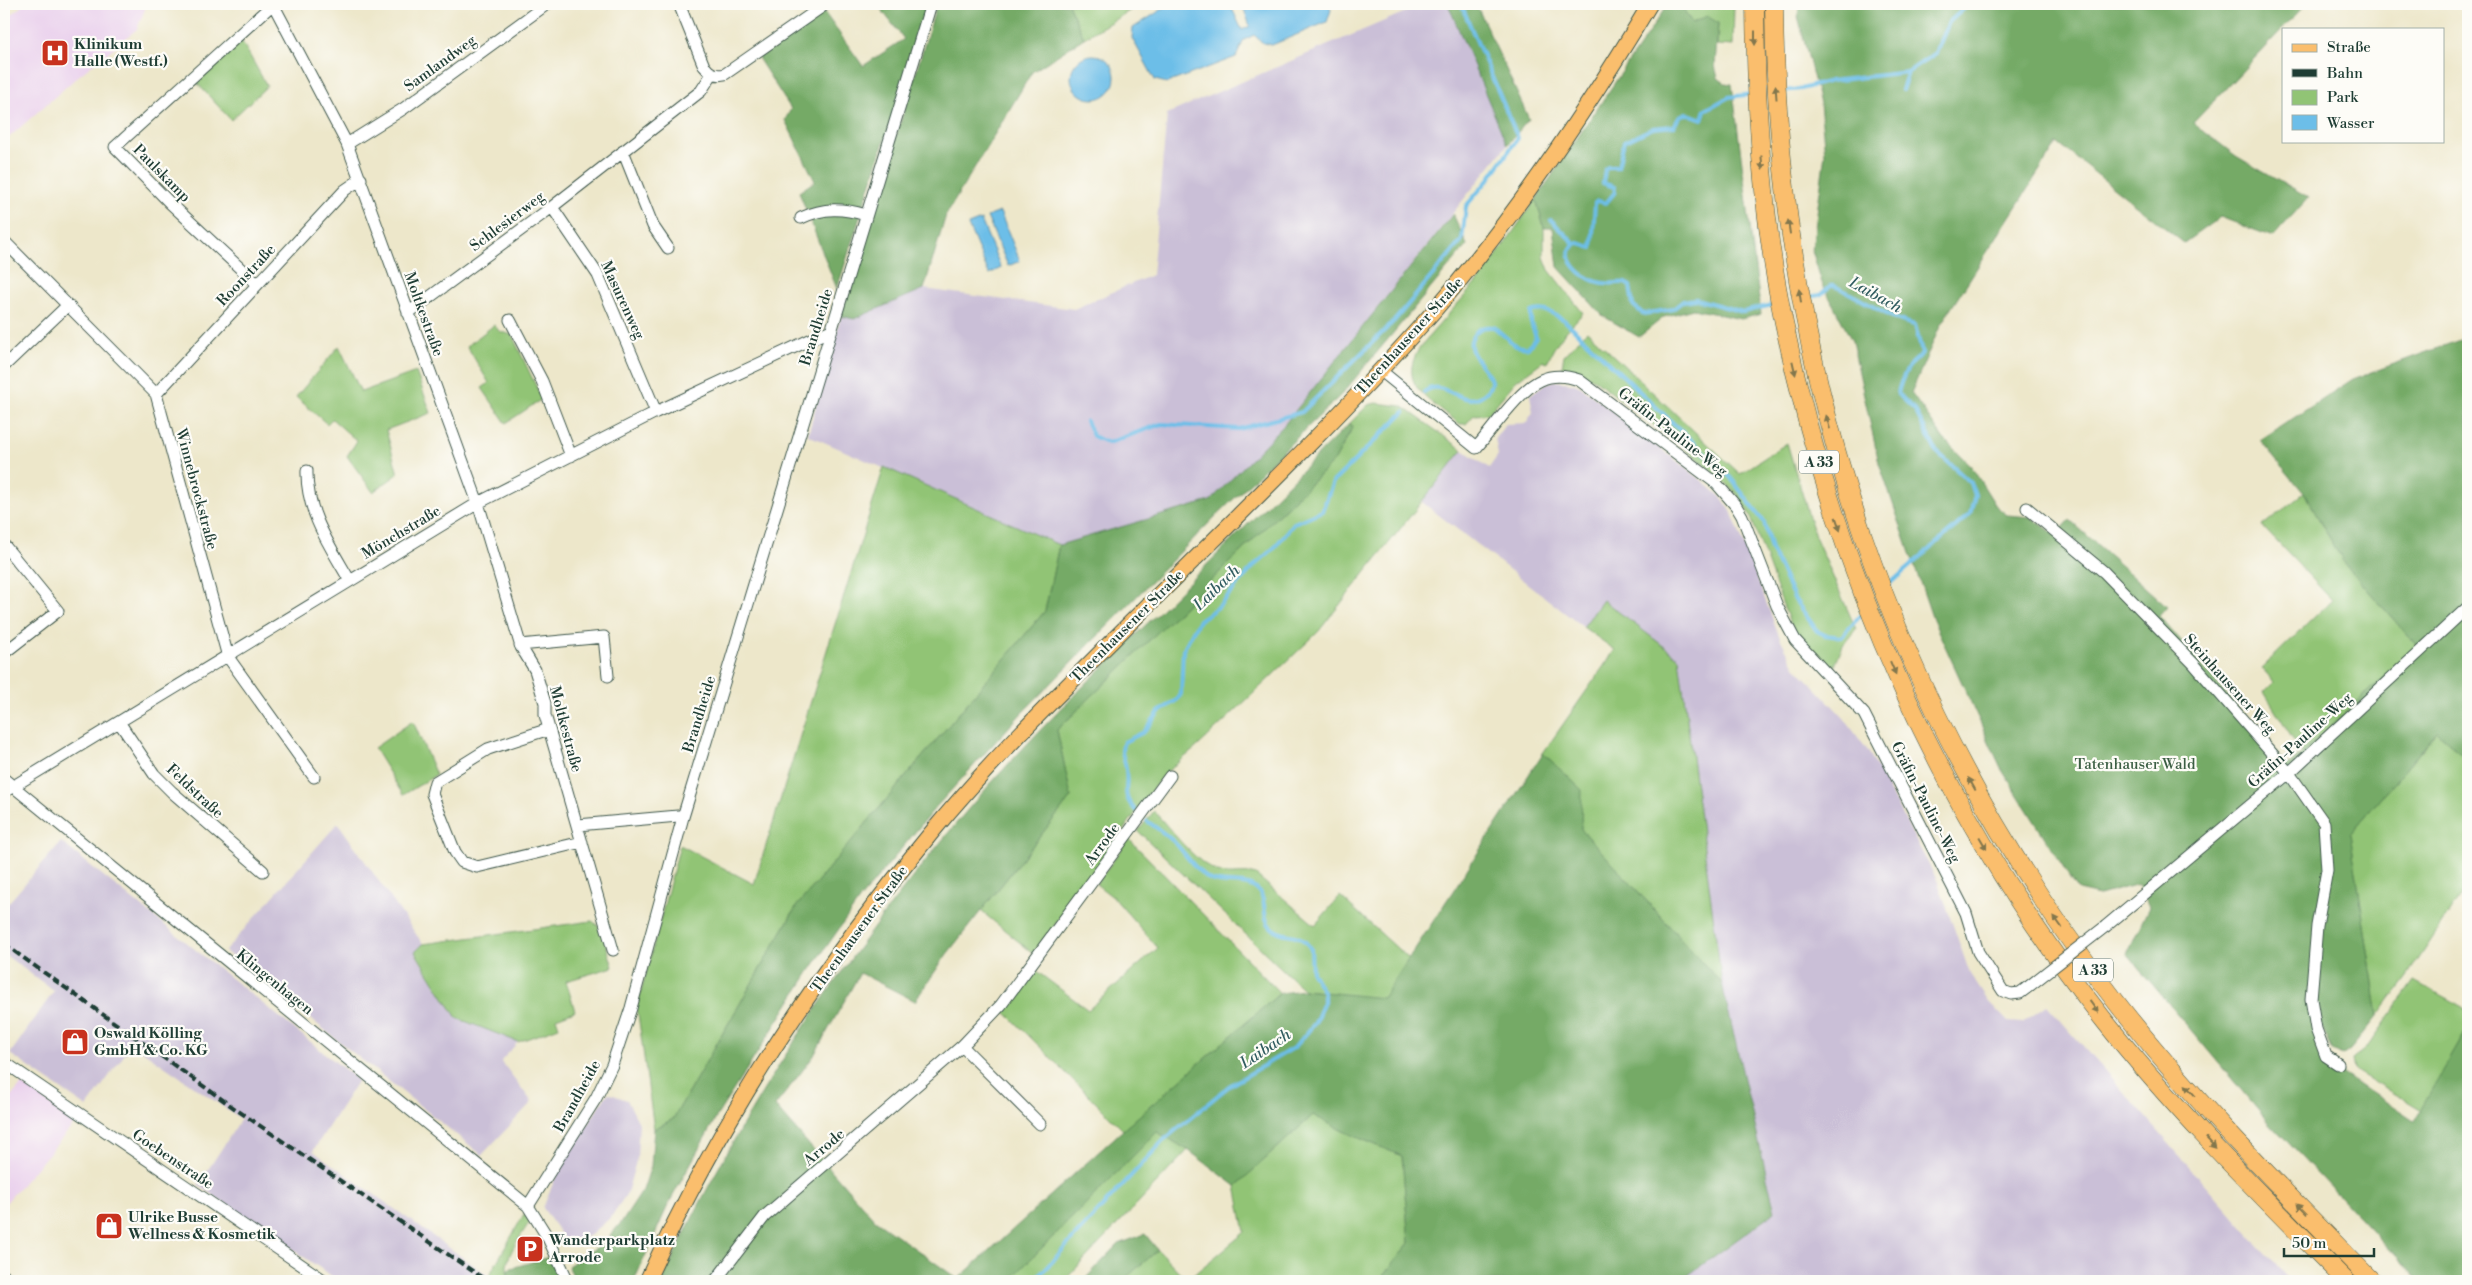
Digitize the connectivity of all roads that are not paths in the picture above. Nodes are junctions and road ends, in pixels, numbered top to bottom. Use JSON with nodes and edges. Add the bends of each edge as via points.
{"nodes":[{"id":1,"x":273,"y":4,"type":"edge"},
{"id":2,"x":547,"y":4,"type":"edge"},
{"id":3,"x":679,"y":4,"type":"edge"},
{"id":4,"x":826,"y":4,"type":"edge"},
{"id":5,"x":931,"y":4,"type":"edge"},
{"id":6,"x":1650,"y":4,"type":"edge"},
{"id":7,"x":1755,"y":4,"type":"edge"},
{"id":8,"x":1774,"y":4,"type":"edge"},
{"id":9,"x":712,"y":74,"type":"junction"},
{"id":10,"x":347,"y":144,"type":"junction"},
{"id":11,"x":623,"y":151,"type":"junction"},
{"id":12,"x":360,"y":179,"type":"junction"},
{"id":13,"x":552,"y":207,"type":"junction"},
{"id":14,"x":866,"y":216,"type":"junction"},
{"id":15,"x":801,"y":218,"type":"dead end"},
{"id":16,"x":4,"y":241,"type":"edge"},
{"id":17,"x":668,"y":248,"type":"dead end"},
{"id":18,"x":257,"y":284,"type":"junction"},
{"id":19,"x":68,"y":305,"type":"junction"},
{"id":20,"x":408,"y":314,"type":"junction"},
{"id":21,"x":510,"y":320,"type":"dead end"},
{"id":22,"x":831,"y":330,"type":"junction"},
{"id":23,"x":4,"y":366,"type":"edge"},
{"id":24,"x":1380,"y":370,"type":"junction"},
{"id":25,"x":156,"y":394,"type":"junction"},
{"id":26,"x":656,"y":412,"type":"junction"},
{"id":27,"x":571,"y":456,"type":"junction"},
{"id":28,"x":307,"y":471,"type":"dead end"},
{"id":29,"x":478,"y":503,"type":"junction"},
{"id":30,"x":2027,"y":508,"type":"dead end"},
{"id":31,"x":4,"y":545,"type":"edge"},
{"id":32,"x":350,"y":581,"type":"junction"},
{"id":33,"x":2468,"y":607,"type":"edge"},
{"id":34,"x":520,"y":645,"type":"junction"},
{"id":35,"x":4,"y":653,"type":"edge"},
{"id":36,"x":228,"y":657,"type":"junction"},
{"id":37,"x":608,"y":676,"type":"dead end"},
{"id":38,"x":118,"y":722,"type":"junction"},
{"id":39,"x":549,"y":729,"type":"junction"},
{"id":40,"x":2289,"y":772,"type":"junction"},
{"id":41,"x":1170,"y":776,"type":"dead end"},
{"id":42,"x":314,"y":777,"type":"dead end"},
{"id":43,"x":6,"y":786,"type":"edge"},
{"id":44,"x":683,"y":817,"type":"junction"},
{"id":45,"x":578,"y":825,"type":"junction"},
{"id":46,"x":582,"y":842,"type":"junction"},
{"id":47,"x":263,"y":871,"type":"dead end"},
{"id":48,"x":612,"y":950,"type":"dead end"},
{"id":49,"x":962,"y":1046,"type":"junction"},
{"id":50,"x":4,"y":1062,"type":"edge"},
{"id":51,"x":2338,"y":1064,"type":"dead end"},
{"id":52,"x":1040,"y":1124,"type":"dead end"},
{"id":53,"x":528,"y":1206,"type":"junction"},
{"id":54,"x":4,"y":1276,"type":"edge"},
{"id":55,"x":12,"y":1281,"type":"edge"},
{"id":56,"x":325,"y":1281,"type":"edge"},
{"id":57,"x":568,"y":1281,"type":"edge"},
{"id":58,"x":647,"y":1281,"type":"edge"},
{"id":59,"x":715,"y":1281,"type":"edge"},
{"id":60,"x":2346,"y":1281,"type":"edge"},
{"id":61,"x":2372,"y":1281,"type":"edge"}],
"edges":[{"from":1,"to":10,"type":"street","name":"Moltkestraße"},
{"from":1,"to":18,"type":"street","name":"Paulskamp","via":[[115,147]]},
{"from":2,"to":10,"type":"street","name":"Samlandweg","via":[[403,108]]},
{"from":3,"to":9,"type":"street","via":[[704,66]]},
{"from":4,"to":9,"type":"street","via":[[725,74]]},
{"from":5,"to":14,"type":"street","name":"Brandheide"},
{"from":6,"to":24,"type":"main road","name":"Theenhausener Straße","via":[[1535,181],[1434,311]]},
{"from":7,"to":60,"type":"highway","number":"A 33","one_way":true,"via":[[1758,114],[1783,320],[1804,411],[1836,516],[1898,681],[1984,845],[2042,936],[2102,1018],[2158,1086]]},
{"from":61,"to":8,"type":"highway","number":"A 33","one_way":true,"via":[[2253,1159],[2120,1007],[2055,918],[2001,835],[1931,704],[1857,522],[1803,317],[1785,197],[1775,70]]},
{"from":9,"to":11,"type":"street","name":"Schlesierweg","via":[[701,91]]},
{"from":10,"to":12,"type":"street","name":"Moltkestraße"},
{"from":11,"to":13,"type":"street","name":"Schlesierweg"},
{"from":11,"to":17,"type":"street","via":[[653,226]]},
{"from":12,"to":18,"type":"street","name":"Roonstraße","via":[[345,190]]},
{"from":12,"to":20,"type":"street","name":"Moltkestraße"},
{"from":13,"to":20,"type":"street","name":"Schlesierweg"},
{"from":13,"to":26,"type":"street","name":"Masurenweg","via":[[598,275]]},
{"from":14,"to":15,"type":"street","via":[[845,209],[829,209]]},
{"from":14,"to":22,"type":"street","name":"Brandheide"},
{"from":16,"to":19,"type":"street","name":"Winnebrockstraße"},
{"from":18,"to":25,"type":"street","name":"Roonstraße"},
{"from":19,"to":23,"type":"street"},
{"from":19,"to":25,"type":"street","name":"Winnebrockstraße"},
{"from":20,"to":29,"type":"street","name":"Moltkestraße"},
{"from":21,"to":27,"type":"street","via":[[542,381]]},
{"from":22,"to":26,"type":"street","name":"Mönchstraße"},
{"from":22,"to":44,"type":"street","name":"Brandheide"},
{"from":24,"to":40,"type":"street","name":"Gräfin-Pauline-Weg","bridge":true,"via":[[1476,448],[1512,405],[1537,382],[1553,376],[1579,380],[1716,483],[1742,516],[1776,606],[1795,640],[1864,714],[1966,913],[1978,952],[2003,991],[2020,993],[2028,987],[2106,926]]},
{"from":24,"to":58,"type":"main road","name":"Theenhausener Straße","via":[[1028,725],[934,830],[827,969],[713,1147]]},
{"from":25,"to":36,"type":"street","name":"Winnebrockstraße"},
{"from":26,"to":27,"type":"street","name":"Mönchstraße"},
{"from":27,"to":29,"type":"street","name":"Mönchstraße"},
{"from":28,"to":32,"type":"street","via":[[307,491],[322,533]]},
{"from":29,"to":32,"type":"street","name":"Mönchstraße"},
{"from":29,"to":34,"type":"street","name":"Moltkestraße"},
{"from":30,"to":40,"type":"street","name":"Steinhausener Weg","via":[[2104,572],[2193,663]]},
{"from":31,"to":35,"type":"street","via":[[58,611]]},
{"from":32,"to":36,"type":"street","name":"Mönchstraße"},
{"from":33,"to":40,"type":"street","name":"Gräfin-Pauline-Weg"},
{"from":34,"to":37,"type":"street","via":[[604,637]]},
{"from":34,"to":39,"type":"street","name":"Moltkestraße","via":[[535,670]]},
{"from":36,"to":38,"type":"street","name":"Mönchstraße"},
{"from":36,"to":42,"type":"street","name":"Winnebrockstraße"},
{"from":38,"to":43,"type":"street","name":"Mönchstraße"},
{"from":38,"to":47,"type":"street","name":"Feldstraße","via":[[154,774]]},
{"from":39,"to":45,"type":"street","name":"Moltkestraße"},
{"from":39,"to":46,"type":"street","via":[[488,749],[436,782],[432,794],[462,862],[478,867]]},
{"from":40,"to":51,"type":"street","name":"Steinhausener Weg","via":[[2324,823],[2327,870],[2317,926],[2311,999],[2316,1029],[2326,1056]]},
{"from":41,"to":49,"type":"street","name":"Arrode","via":[[1002,1005]]},
{"from":43,"to":53,"type":"street","name":"Klingenhagen"},
{"from":44,"to":45,"type":"street"},
{"from":44,"to":53,"type":"street","name":"Brandheide","via":[[631,1008],[612,1065],[596,1098]]},
{"from":45,"to":46,"type":"street","name":"Moltkestraße"},
{"from":46,"to":48,"type":"street","name":"Moltkestraße"},
{"from":49,"to":52,"type":"street"},
{"from":49,"to":59,"type":"street","name":"Arrode","via":[[765,1216]]},
{"from":50,"to":56,"type":"street","name":"Goebenstraße"},
{"from":53,"to":57,"type":"street","via":[[548,1238]]},
{"from":54,"to":55,"type":"street"}]}
